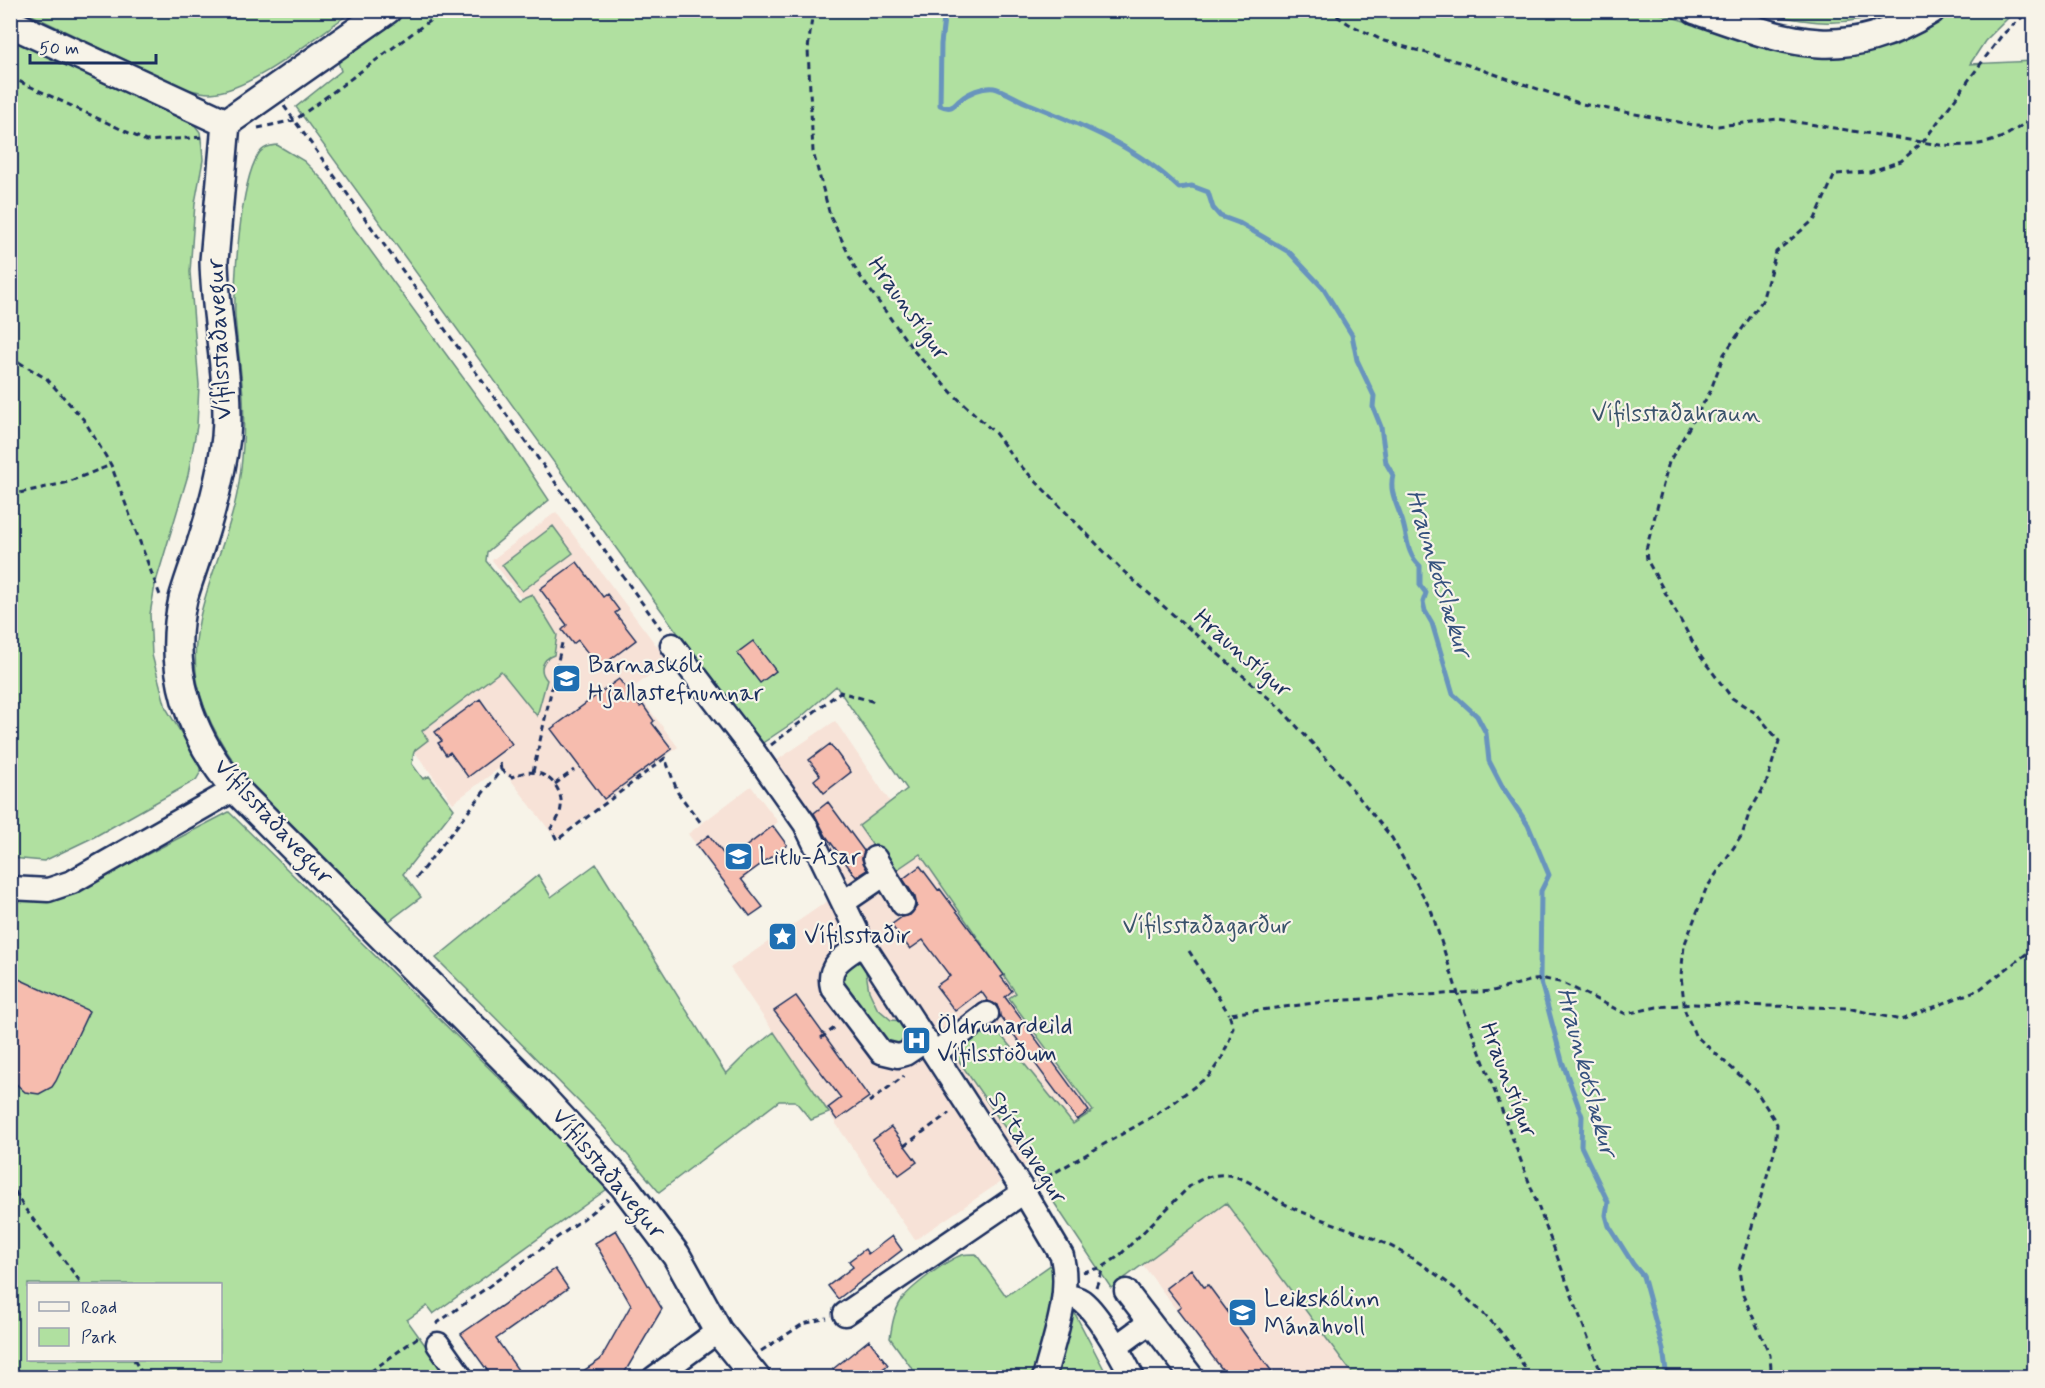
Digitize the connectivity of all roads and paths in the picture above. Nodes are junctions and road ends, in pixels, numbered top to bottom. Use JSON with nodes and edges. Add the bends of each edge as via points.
{"nodes":[{"id":1,"x":387,"y":10,"type":"edge"},
{"id":2,"x":444,"y":10,"type":"edge"},
{"id":3,"x":813,"y":10,"type":"edge"},
{"id":4,"x":1328,"y":10,"type":"edge"},
{"id":5,"x":1696,"y":10,"type":"edge"},
{"id":6,"x":1931,"y":10,"type":"edge"},
{"id":7,"x":2030,"y":10,"type":"edge"},
{"id":8,"x":10,"y":23,"type":"edge"},
{"id":9,"x":10,"y":77,"type":"edge"},
{"id":10,"x":272,"y":90,"type":"junction"},
{"id":11,"x":2034,"y":116,"type":"edge"},
{"id":12,"x":295,"y":120,"type":"junction"},
{"id":13,"x":226,"y":129,"type":"junction"},
{"id":14,"x":1923,"y":142,"type":"junction"},
{"id":15,"x":10,"y":357,"type":"edge"},
{"id":16,"x":111,"y":465,"type":"junction"},
{"id":17,"x":10,"y":495,"type":"edge"},
{"id":18,"x":180,"y":615,"type":"junction"},
{"id":19,"x":561,"y":643,"type":"dead end"},
{"id":20,"x":672,"y":645,"type":"joint"},
{"id":21,"x":875,"y":702,"type":"dead end"},
{"id":22,"x":757,"y":756,"type":"junction"},
{"id":23,"x":500,"y":763,"type":"dead end"},
{"id":24,"x":501,"y":770,"type":"junction"},
{"id":25,"x":574,"y":770,"type":"dead end"},
{"id":26,"x":533,"y":772,"type":"junction"},
{"id":27,"x":555,"y":784,"type":"junction"},
{"id":28,"x":235,"y":789,"type":"junction"},
{"id":29,"x":701,"y":823,"type":"dead end"},
{"id":30,"x":416,"y":878,"type":"dead end"},
{"id":31,"x":10,"y":888,"type":"edge"},
{"id":32,"x":844,"y":902,"type":"junction"},
{"id":33,"x":903,"y":904,"type":"dead end"},
{"id":34,"x":863,"y":944,"type":"junction"},
{"id":35,"x":2034,"y":948,"type":"edge"},
{"id":36,"x":1189,"y":951,"type":"dead end"},
{"id":37,"x":1458,"y":994,"type":"junction"},
{"id":38,"x":1684,"y":1004,"type":"junction"},
{"id":39,"x":987,"y":1014,"type":"dead end"},
{"id":40,"x":1229,"y":1014,"type":"junction"},
{"id":41,"x":930,"y":1047,"type":"junction"},
{"id":42,"x":906,"y":1074,"type":"dead end"},
{"id":43,"x":965,"y":1101,"type":"junction"},
{"id":44,"x":869,"y":1102,"type":"dead end"},
{"id":45,"x":904,"y":1146,"type":"dead end"},
{"id":46,"x":10,"y":1182,"type":"edge"},
{"id":47,"x":624,"y":1186,"type":"junction"},
{"id":48,"x":1024,"y":1192,"type":"junction"},
{"id":49,"x":81,"y":1283,"type":"edge"},
{"id":50,"x":1064,"y":1286,"type":"junction"},
{"id":51,"x":1126,"y":1291,"type":"dead end"},
{"id":52,"x":845,"y":1314,"type":"joint"},
{"id":53,"x":1150,"y":1322,"type":"junction"},
{"id":54,"x":718,"y":1331,"type":"junction"},
{"id":55,"x":438,"y":1344,"type":"dead end"},
{"id":56,"x":1116,"y":1347,"type":"junction"},
{"id":57,"x":135,"y":1361,"type":"edge"},
{"id":58,"x":758,"y":1365,"type":"edge"},
{"id":59,"x":145,"y":1377,"type":"edge"},
{"id":60,"x":362,"y":1377,"type":"edge"},
{"id":61,"x":462,"y":1377,"type":"edge"},
{"id":62,"x":654,"y":1377,"type":"edge"},
{"id":63,"x":1044,"y":1377,"type":"edge"},
{"id":64,"x":1133,"y":1377,"type":"edge"},
{"id":65,"x":1193,"y":1377,"type":"edge"},
{"id":66,"x":1356,"y":1377,"type":"edge"},
{"id":67,"x":1360,"y":1377,"type":"edge"},
{"id":68,"x":1530,"y":1377,"type":"edge"},
{"id":69,"x":1603,"y":1377,"type":"edge"},
{"id":70,"x":1767,"y":1377,"type":"edge"}],
"edges":[{"from":1,"to":10,"type":"main road"},
{"from":2,"to":12,"type":"path"},
{"from":3,"to":37,"type":"path","name":"Hraunstígur","via":[[808,60],[813,152],[830,215],[857,272],[914,351],[952,394],[995,433],[1016,461],[1122,570],[1280,708],[1334,767],[1392,838],[1431,910]]},
{"from":4,"to":14,"type":"path","via":[[1384,41],[1582,104],[1694,125],[1778,120]]},
{"from":5,"to":6,"type":"main road","via":[[1799,42],[1824,45],[1875,37]]},
{"from":7,"to":14,"type":"path","via":[[2002,35]]},
{"from":8,"to":13,"type":"main road"},
{"from":9,"to":13,"type":"path","via":[[146,141]]},
{"from":10,"to":12,"type":"path"},
{"from":10,"to":13,"type":"main road"},
{"from":11,"to":14,"type":"path","via":[[2006,136],[1983,145]]},
{"from":12,"to":13,"type":"path"},
{"from":12,"to":20,"type":"path"},
{"from":13,"to":18,"type":"main road","name":"Vífilsstaðavegur","via":[[214,261],[226,385],[226,436],[216,490]]},
{"from":14,"to":38,"type":"path","via":[[1901,161],[1870,172],[1835,174],[1815,219],[1776,252],[1762,301],[1724,354],[1710,392],[1669,462],[1646,550],[1647,560],[1701,657],[1732,698],[1757,714],[1779,741],[1766,784],[1750,811],[1743,835],[1706,889],[1684,946]]},
{"from":15,"to":16,"type":"path","via":[[47,379],[84,420]]},
{"from":16,"to":17,"type":"path","via":[[65,483]]},
{"from":16,"to":18,"type":"path","via":[[163,603]]},
{"from":18,"to":28,"type":"main road","name":"Vífilsstaðavegur","via":[[179,670],[189,713],[208,753]]},
{"from":19,"to":26,"type":"path"},
{"from":20,"to":22,"type":"street","name":"Spítalavegur"},
{"from":21,"to":22,"type":"path","via":[[840,692]]},
{"from":22,"to":32,"type":"street","name":"Spítalavegur","via":[[806,824]]},
{"from":23,"to":24,"type":"path"},
{"from":24,"to":26,"type":"path","via":[[512,777]]},
{"from":24,"to":30,"type":"path"},
{"from":25,"to":27,"type":"path"},
{"from":26,"to":27,"type":"path"},
{"from":27,"to":29,"type":"path","via":[[561,796],[561,809],[551,828],[557,840],[665,758],[678,793]]},
{"from":28,"to":31,"type":"street","via":[[72,882],[48,890]]},
{"from":28,"to":47,"type":"main road","name":"Vífilsstaðavegur","via":[[538,1093]]},
{"from":32,"to":33,"type":"street","via":[[880,866]]},
{"from":32,"to":34,"type":"street","name":"Spítalavegur"},
{"from":34,"to":41,"type":"street","name":"Spítalavegur"},
{"from":34,"to":41,"type":"street","via":[[834,965],[832,987],[881,1052],[898,1056]]},
{"from":35,"to":38,"type":"path","via":[[1980,989],[1901,1020],[1847,1008]]},
{"from":36,"to":40,"type":"path"},
{"from":37,"to":38,"type":"path","via":[[1493,992],[1545,979],[1563,983],[1626,1014]]},
{"from":37,"to":40,"type":"path","via":[[1331,1001]]},
{"from":37,"to":69,"type":"path","name":"Hraunstígur"},
{"from":38,"to":70,"type":"path","via":[[1695,1035],[1755,1089],[1778,1124],[1775,1149],[1739,1270],[1743,1295],[1770,1355],[1771,1370]]},
{"from":39,"to":41,"type":"street"},
{"from":40,"to":48,"type":"path","via":[[1233,1027],[1227,1048],[1216,1068],[1200,1083],[1157,1114]]},
{"from":41,"to":43,"type":"street","name":"Spítalavegur"},
{"from":42,"to":44,"type":"path"},
{"from":43,"to":45,"type":"path"},
{"from":43,"to":48,"type":"street","name":"Spítalavegur"},
{"from":46,"to":49,"type":"path","via":[[23,1206]]},
{"from":47,"to":54,"type":"main road","name":"Vífilsstaðavegur","via":[[676,1255]]},
{"from":47,"to":60,"type":"path","via":[[583,1220]]},
{"from":48,"to":50,"type":"street","name":"Spítalavegur","via":[[1062,1257]]},
{"from":48,"to":52,"type":"street"},
{"from":50,"to":56,"type":"street","via":[[1087,1306]]},
{"from":50,"to":63,"type":"street","name":"Spítalavegur"},
{"from":50,"to":68,"type":"path","via":[[1119,1256],[1203,1177],[1230,1175],[1294,1209],[1396,1249],[1432,1273],[1494,1324],[1514,1348]]},
{"from":51,"to":53,"type":"street"},
{"from":52,"to":58,"type":"path","via":[[803,1324]]},
{"from":53,"to":56,"type":"street"},
{"from":53,"to":65,"type":"street"},
{"from":54,"to":58,"type":"main road","name":"Vífilsstaðavegur"},
{"from":54,"to":62,"type":"street"},
{"from":55,"to":61,"type":"street"},
{"from":56,"to":64,"type":"street"},
{"from":57,"to":59,"type":"path"},
{"from":66,"to":67,"type":"path"}]}
